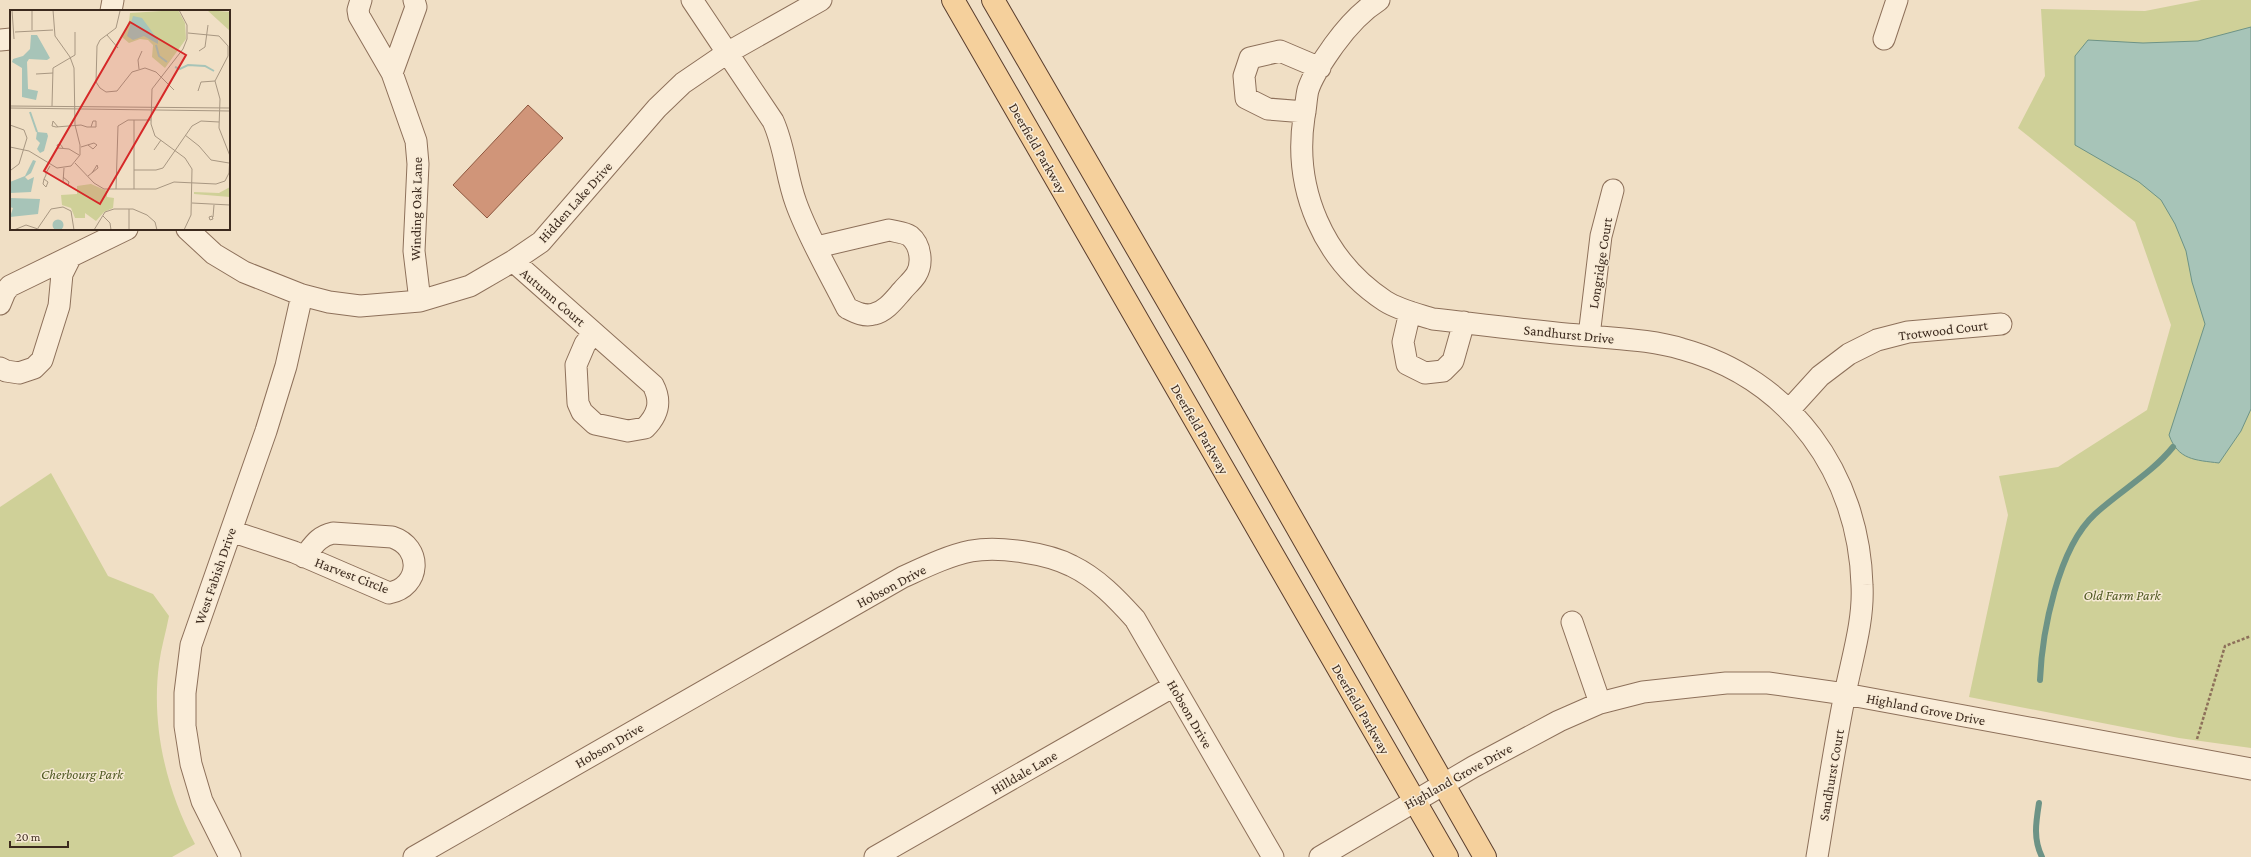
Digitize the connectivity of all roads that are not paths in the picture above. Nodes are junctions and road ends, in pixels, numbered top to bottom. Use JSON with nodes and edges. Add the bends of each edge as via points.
{"nodes":[{"id":1,"x":113,"y":0,"type":"edge"},
{"id":2,"x":361,"y":0,"type":"edge"},
{"id":3,"x":414,"y":0,"type":"edge"},
{"id":4,"x":692,"y":0,"type":"edge"},
{"id":5,"x":821,"y":0,"type":"edge"},
{"id":6,"x":953,"y":0,"type":"edge"},
{"id":7,"x":993,"y":0,"type":"edge"},
{"id":8,"x":1379,"y":0,"type":"edge"},
{"id":9,"x":1897,"y":0,"type":"edge"},
{"id":10,"x":112,"y":10,"type":"edge"},
{"id":11,"x":10,"y":39,"type":"edge"},
{"id":12,"x":1884,"y":39,"type":"dead end"},
{"id":13,"x":0,"y":40,"type":"edge"},
{"id":14,"x":728,"y":53,"type":"junction"},
{"id":15,"x":1320,"y":68,"type":"junction"},
{"id":16,"x":392,"y":73,"type":"junction"},
{"id":17,"x":1305,"y":112,"type":"junction"},
{"id":18,"x":1613,"y":190,"type":"dead end"},
{"id":19,"x":125,"y":230,"type":"edge"},
{"id":20,"x":188,"y":230,"type":"edge"},
{"id":21,"x":817,"y":247,"type":"junction"},
{"id":22,"x":70,"y":258,"type":"junction"},
{"id":23,"x":512,"y":262,"type":"junction"},
{"id":24,"x":302,"y":295,"type":"junction"},
{"id":25,"x":420,"y":301,"type":"junction"},
{"id":26,"x":0,"y":304,"type":"edge"},
{"id":27,"x":1410,"y":312,"type":"junction"},
{"id":28,"x":1464,"y":322,"type":"junction"},
{"id":29,"x":2001,"y":324,"type":"dead end"},
{"id":30,"x":594,"y":333,"type":"junction"},
{"id":31,"x":1589,"y":336,"type":"junction"},
{"id":32,"x":0,"y":368,"type":"edge"},
{"id":33,"x":1790,"y":409,"type":"junction"},
{"id":34,"x":231,"y":531,"type":"junction"},
{"id":35,"x":304,"y":557,"type":"junction"},
{"id":36,"x":1572,"y":622,"type":"dead end"},
{"id":37,"x":1174,"y":686,"type":"junction"},
{"id":38,"x":1845,"y":694,"type":"junction"},
{"id":39,"x":1600,"y":703,"type":"junction"},
{"id":40,"x":2251,"y":769,"type":"edge"},
{"id":41,"x":1443,"y":784,"type":"junction"},
{"id":42,"x":1414,"y":801,"type":"junction"},
{"id":43,"x":230,"y":857,"type":"edge"},
{"id":44,"x":414,"y":857,"type":"edge"},
{"id":45,"x":875,"y":857,"type":"edge"},
{"id":46,"x":1273,"y":857,"type":"edge"},
{"id":47,"x":1320,"y":857,"type":"edge"},
{"id":48,"x":1447,"y":857,"type":"edge"},
{"id":49,"x":1485,"y":857,"type":"edge"},
{"id":50,"x":1817,"y":857,"type":"edge"}],
"edges":[{"from":1,"to":10,"type":"street"},
{"from":2,"to":16,"type":"street","name":"Winding Oak Lane","via":[[358,10],[361,21]]},
{"from":3,"to":16,"type":"street","via":[[416,7]]},
{"from":4,"to":14,"type":"street"},
{"from":5,"to":14,"type":"street","name":"Hidden Lake Drive"},
{"from":6,"to":42,"type":"main road","name":"Deerfield Parkway"},
{"from":7,"to":41,"type":"main road"},
{"from":8,"to":15,"type":"street","name":"Sandhurst Drive","via":[[1363,10],[1343,33]]},
{"from":9,"to":12,"type":"street"},
{"from":11,"to":13,"type":"street"},
{"from":14,"to":21,"type":"street","via":[[773,121],[781,139],[795,203]]},
{"from":14,"to":23,"type":"street","name":"Hidden Lake Drive","via":[[683,83],[657,108],[541,242]]},
{"from":15,"to":17,"type":"street","name":"Sandhurst Drive","via":[[1308,90]]},
{"from":15,"to":17,"type":"street","via":[[1280,51],[1250,58],[1244,76],[1246,98],[1268,109]]},
{"from":16,"to":25,"type":"street","name":"Winding Oak Lane","via":[[416,141],[418,164],[414,250]]},
{"from":17,"to":27,"type":"street","name":"Sandhurst Drive","via":[[1301,137],[1301,165],[1306,194],[1318,223],[1334,251],[1366,287],[1386,302]]},
{"from":18,"to":31,"type":"street","name":"Longridge Court","via":[[1601,236]]},
{"from":19,"to":22,"type":"street"},
{"from":20,"to":24,"type":"street","name":"Hidden Lake Drive","via":[[214,254],[244,272]]},
{"from":21,"to":21,"type":"street","via":[[847,308],[866,315],[874,314],[890,305],[916,275],[920,266],[917,245],[910,237],[889,230]]},
{"from":22,"to":26,"type":"street","via":[[10,286],[4,292]]},
{"from":22,"to":32,"type":"street","via":[[62,274],[59,306],[42,360],[34,368],[19,373],[6,372]]},
{"from":23,"to":25,"type":"street","name":"Hidden Lake Drive","via":[[470,286]]},
{"from":23,"to":30,"type":"street","name":"Autumn Court"},
{"from":24,"to":25,"type":"street","name":"Hidden Lake Drive","via":[[360,306]]},
{"from":24,"to":34,"type":"street","name":"West Fabish Drive","via":[[286,366]]},
{"from":27,"to":28,"type":"street","name":"Sandhurst Drive","via":[[1433,319]]},
{"from":27,"to":28,"type":"street","via":[[1403,342],[1407,364],[1425,373],[1443,372],[1453,362]]},
{"from":28,"to":31,"type":"street","name":"Sandhurst Drive"},
{"from":29,"to":33,"type":"street","name":"Trotwood Court","via":[[1908,332],[1877,340],[1849,354],[1820,376]]},
{"from":30,"to":30,"type":"street","name":"Autumn Court","via":[[585,344],[576,365],[578,404],[582,412],[595,424],[628,431],[645,428],[657,412],[657,393],[653,385]]},
{"from":31,"to":33,"type":"street","name":"Sandhurst Drive","via":[[1681,348],[1706,357],[1753,380]]},
{"from":33,"to":38,"type":"street","name":"Sandhurst Drive","via":[[1832,467],[1846,496],[1860,554],[1863,587],[1859,624]]},
{"from":34,"to":35,"type":"street","name":"Harvest Circle"},
{"from":34,"to":43,"type":"street","name":"West Fabish Drive","via":[[191,645],[185,726],[191,764],[202,802]]},
{"from":35,"to":35,"type":"street","name":"Harvest Circle","via":[[389,593],[399,591],[410,579],[415,562],[408,544],[392,536],[333,533],[317,540]]},
{"from":36,"to":39,"type":"street"},
{"from":37,"to":44,"type":"street","name":"Hobson Drive","via":[[1135,619],[1116,598],[1072,566],[1022,551],[971,551],[939,561],[903,577]]},
{"from":37,"to":45,"type":"street","name":"Hilldale Lane"},
{"from":37,"to":46,"type":"street","name":"Hobson Drive"},
{"from":38,"to":39,"type":"street","name":"Highland Grove Drive","via":[[1768,683],[1726,683],[1643,692]]},
{"from":38,"to":40,"type":"street","name":"Highland Grove Drive"},
{"from":38,"to":50,"type":"street","name":"Sandhurst Court"},
{"from":39,"to":41,"type":"street","name":"Highland Grove Drive","via":[[1559,721]]},
{"from":41,"to":42,"type":"street","name":"Highland Grove Drive"},
{"from":41,"to":49,"type":"main road"},
{"from":42,"to":47,"type":"street","name":"Highland Grove Drive"},
{"from":42,"to":48,"type":"main road","name":"Deerfield Parkway"}]}
